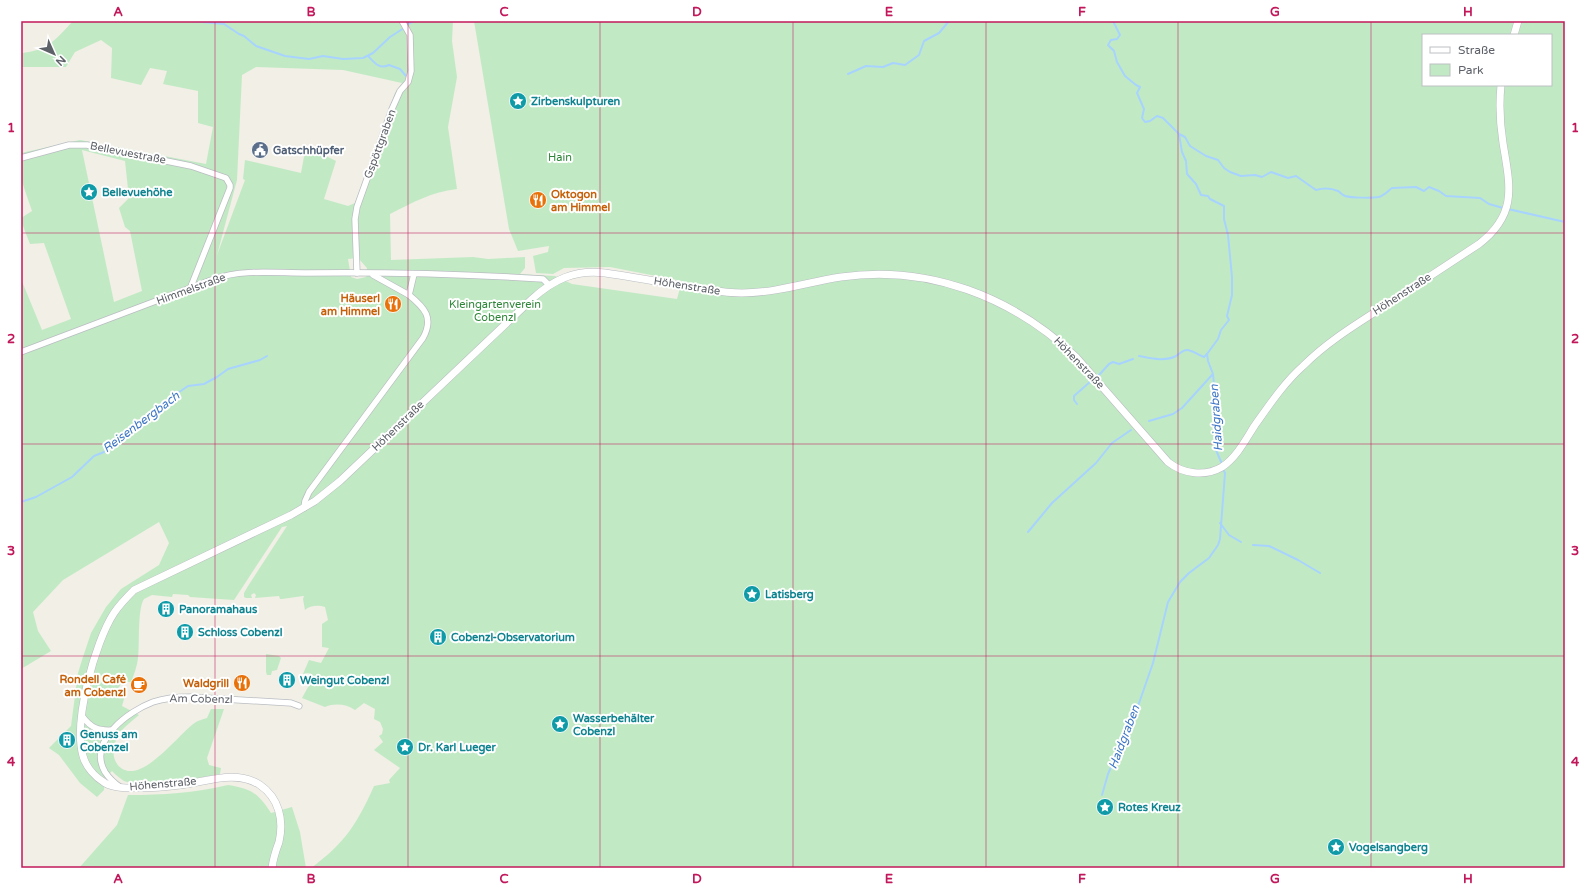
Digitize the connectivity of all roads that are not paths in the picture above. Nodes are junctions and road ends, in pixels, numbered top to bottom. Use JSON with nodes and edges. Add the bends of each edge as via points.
{"nodes":[{"id":1,"x":402,"y":21,"type":"edge"},
{"id":2,"x":1518,"y":21,"type":"edge"},
{"id":3,"x":1514,"y":34,"type":"edge"},
{"id":4,"x":1501,"y":86,"type":"edge"},
{"id":5,"x":21,"y":158,"type":"edge"},
{"id":6,"x":357,"y":273,"type":"junction"},
{"id":7,"x":369,"y":274,"type":"junction"},
{"id":8,"x":414,"y":274,"type":"junction"},
{"id":9,"x":549,"y":285,"type":"junction"},
{"id":10,"x":190,"y":289,"type":"junction"},
{"id":11,"x":409,"y":295,"type":"junction"},
{"id":12,"x":21,"y":352,"type":"edge"},
{"id":13,"x":304,"y":508,"type":"junction"},
{"id":14,"x":299,"y":706,"type":"dead end"},
{"id":15,"x":82,"y":716,"type":"junction"},
{"id":16,"x":113,"y":730,"type":"junction"},
{"id":17,"x":120,"y":788,"type":"junction"},
{"id":18,"x":272,"y":868,"type":"edge"}],
"edges":[{"from":1,"to":6,"type":"street","name":"Gspöttgraben","via":[[410,35],[411,72],[392,109],[357,207]]},
{"from":2,"to":3,"type":"street"},
{"from":4,"to":9,"type":"street","name":"Höhenstraße","via":[[1500,118],[1509,193],[1507,207],[1500,223],[1479,244],[1318,351],[1278,392],[1234,455],[1221,467],[1208,472],[1188,472],[1168,462],[1080,361],[1033,322],[997,301],[954,285],[905,275],[862,274],[776,290],[742,293],[589,272],[570,275]]},
{"from":5,"to":10,"type":"street","name":"Bellevuestraße","via":[[69,144],[87,145],[191,166],[226,178],[230,184],[220,215]]},
{"from":6,"to":7,"type":"street","name":"Himmelstraße"},
{"from":6,"to":10,"type":"street","name":"Himmelstraße","via":[[234,274]]},
{"from":7,"to":8,"type":"street","name":"Himmelstraße"},
{"from":7,"to":11,"type":"street","name":"Himmelstraße"},
{"from":8,"to":9,"type":"street","name":"Himmelstraße","via":[[543,279]]},
{"from":8,"to":11,"type":"street"},
{"from":9,"to":13,"type":"street","name":"Höhenstraße","via":[[334,486]]},
{"from":10,"to":12,"type":"street","name":"Himmelstraße"},
{"from":11,"to":13,"type":"street","name":"Himmelstraße","via":[[427,316],[427,331],[309,492],[304,501]]},
{"from":13,"to":15,"type":"street","name":"Höhenstraße","via":[[141,587],[126,597],[113,614],[98,649]]},
{"from":14,"to":16,"type":"street","name":"Am Cobenzl","via":[[280,702],[177,697],[146,705],[124,718]]},
{"from":15,"to":16,"type":"street","via":[[94,728]]},
{"from":15,"to":17,"type":"street","name":"Höhenstraße","via":[[82,749],[87,765],[93,774],[106,784]]},
{"from":16,"to":17,"type":"street","name":"Am Cobenzl","via":[[104,742],[101,758],[107,775]]},
{"from":17,"to":18,"type":"street","name":"Höhenstraße","via":[[173,786],[236,777],[254,782],[264,788],[272,798],[280,817],[281,829]]}]}
